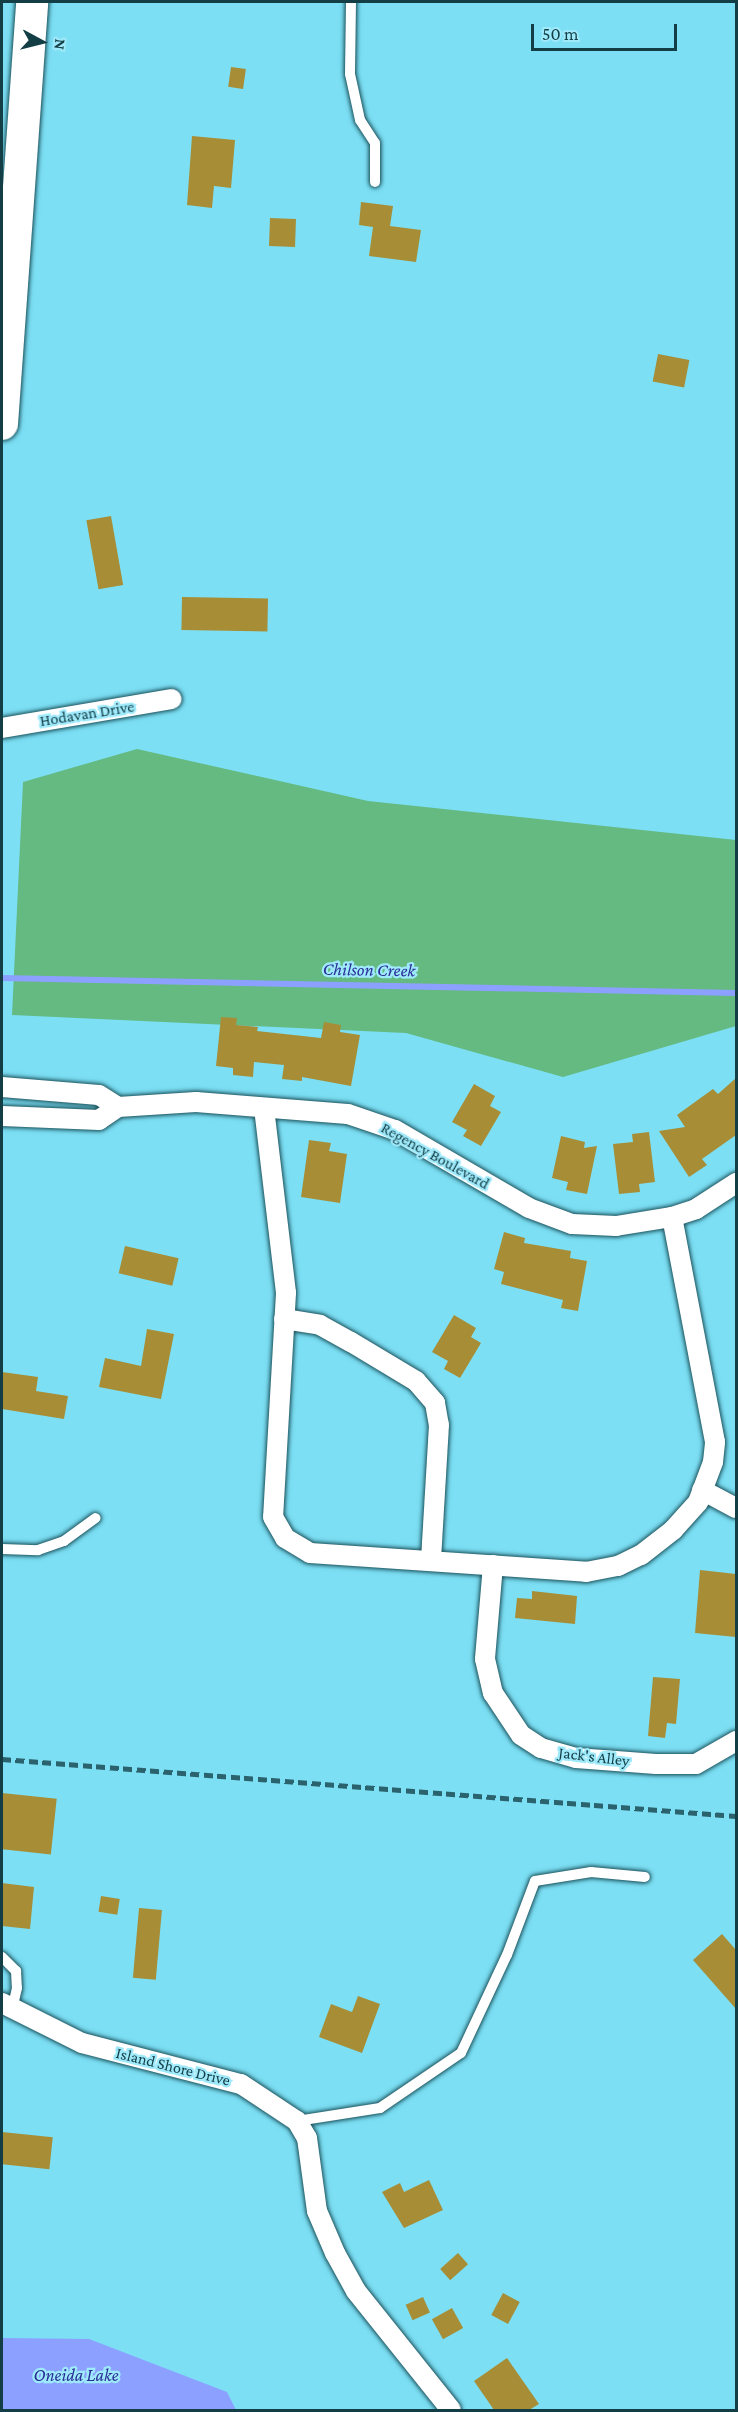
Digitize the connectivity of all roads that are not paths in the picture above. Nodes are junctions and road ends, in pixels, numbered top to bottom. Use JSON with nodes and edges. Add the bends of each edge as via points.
{"nodes":[{"id":1,"x":32,"y":2,"type":"edge"},
{"id":2,"x":351,"y":2,"type":"edge"},
{"id":3,"x":375,"y":182,"type":"dead end"},
{"id":4,"x":2,"y":424,"type":"edge"},
{"id":5,"x":172,"y":699,"type":"dead end"},
{"id":6,"x":2,"y":728,"type":"edge"},
{"id":7,"x":2,"y":1087,"type":"edge"},
{"id":8,"x":118,"y":1107,"type":"junction"},
{"id":9,"x":264,"y":1108,"type":"junction"},
{"id":10,"x":2,"y":1116,"type":"edge"},
{"id":11,"x":736,"y":1184,"type":"edge"},
{"id":12,"x":672,"y":1217,"type":"junction"},
{"id":13,"x":284,"y":1319,"type":"junction"},
{"id":14,"x":702,"y":1490,"type":"junction"},
{"id":15,"x":736,"y":1508,"type":"edge"},
{"id":16,"x":96,"y":1518,"type":"dead end"},
{"id":17,"x":2,"y":1549,"type":"edge"},
{"id":18,"x":430,"y":1561,"type":"junction"},
{"id":19,"x":493,"y":1565,"type":"junction"},
{"id":20,"x":736,"y":1741,"type":"edge"},
{"id":21,"x":645,"y":1877,"type":"dead end"},
{"id":22,"x":2,"y":1957,"type":"edge"},
{"id":23,"x":7,"y":2006,"type":"edge"},
{"id":24,"x":297,"y":2121,"type":"junction"},
{"id":25,"x":451,"y":2410,"type":"edge"}],
"edges":[{"from":1,"to":4,"type":"main road"},
{"from":2,"to":3,"type":"lane","via":[[350,74],[360,120],[375,143]]},
{"from":5,"to":6,"type":"street","name":"Hodavan Drive"},
{"from":7,"to":8,"type":"street","name":"Regency Boulevard","via":[[99,1095]]},
{"from":8,"to":9,"type":"street","name":"Regency Boulevard","via":[[196,1102]]},
{"from":8,"to":10,"type":"street","name":"Regency Boulevard","via":[[99,1120]]},
{"from":9,"to":12,"type":"street","name":"Regency Boulevard","via":[[348,1114],[368,1120],[395,1131],[529,1208],[572,1224],[616,1226]]},
{"from":9,"to":13,"type":"street","via":[[284,1263]]},
{"from":11,"to":12,"type":"street","name":"Regency Boulevard","via":[[696,1209]]},
{"from":12,"to":14,"type":"street","via":[[715,1442],[713,1462]]},
{"from":13,"to":18,"type":"street","via":[[320,1325],[351,1342],[416,1382],[435,1403],[439,1425]]},
{"from":13,"to":18,"type":"street","via":[[273,1517],[277,1528],[310,1553]]},
{"from":14,"to":15,"type":"street"},
{"from":14,"to":19,"type":"street","via":[[698,1502],[673,1530],[641,1555],[618,1566],[586,1572]]},
{"from":16,"to":17,"type":"lane","via":[[64,1541],[38,1550]]},
{"from":18,"to":19,"type":"street"},
{"from":19,"to":20,"type":"street","name":"Jack's Alley","via":[[485,1659],[492,1693],[521,1735],[541,1748],[567,1756],[656,1764],[696,1764]]},
{"from":21,"to":24,"type":"lane","via":[[591,1872],[535,1881],[507,1955],[461,2053],[380,2108]]},
{"from":22,"to":23,"type":"lane","via":[[16,1971],[18,1988]]},
{"from":23,"to":24,"type":"street","name":"Island Shore Drive","via":[[82,2043],[241,2084]]},
{"from":24,"to":25,"type":"street","via":[[307,2138],[317,2211],[335,2253],[356,2291]]}]}
